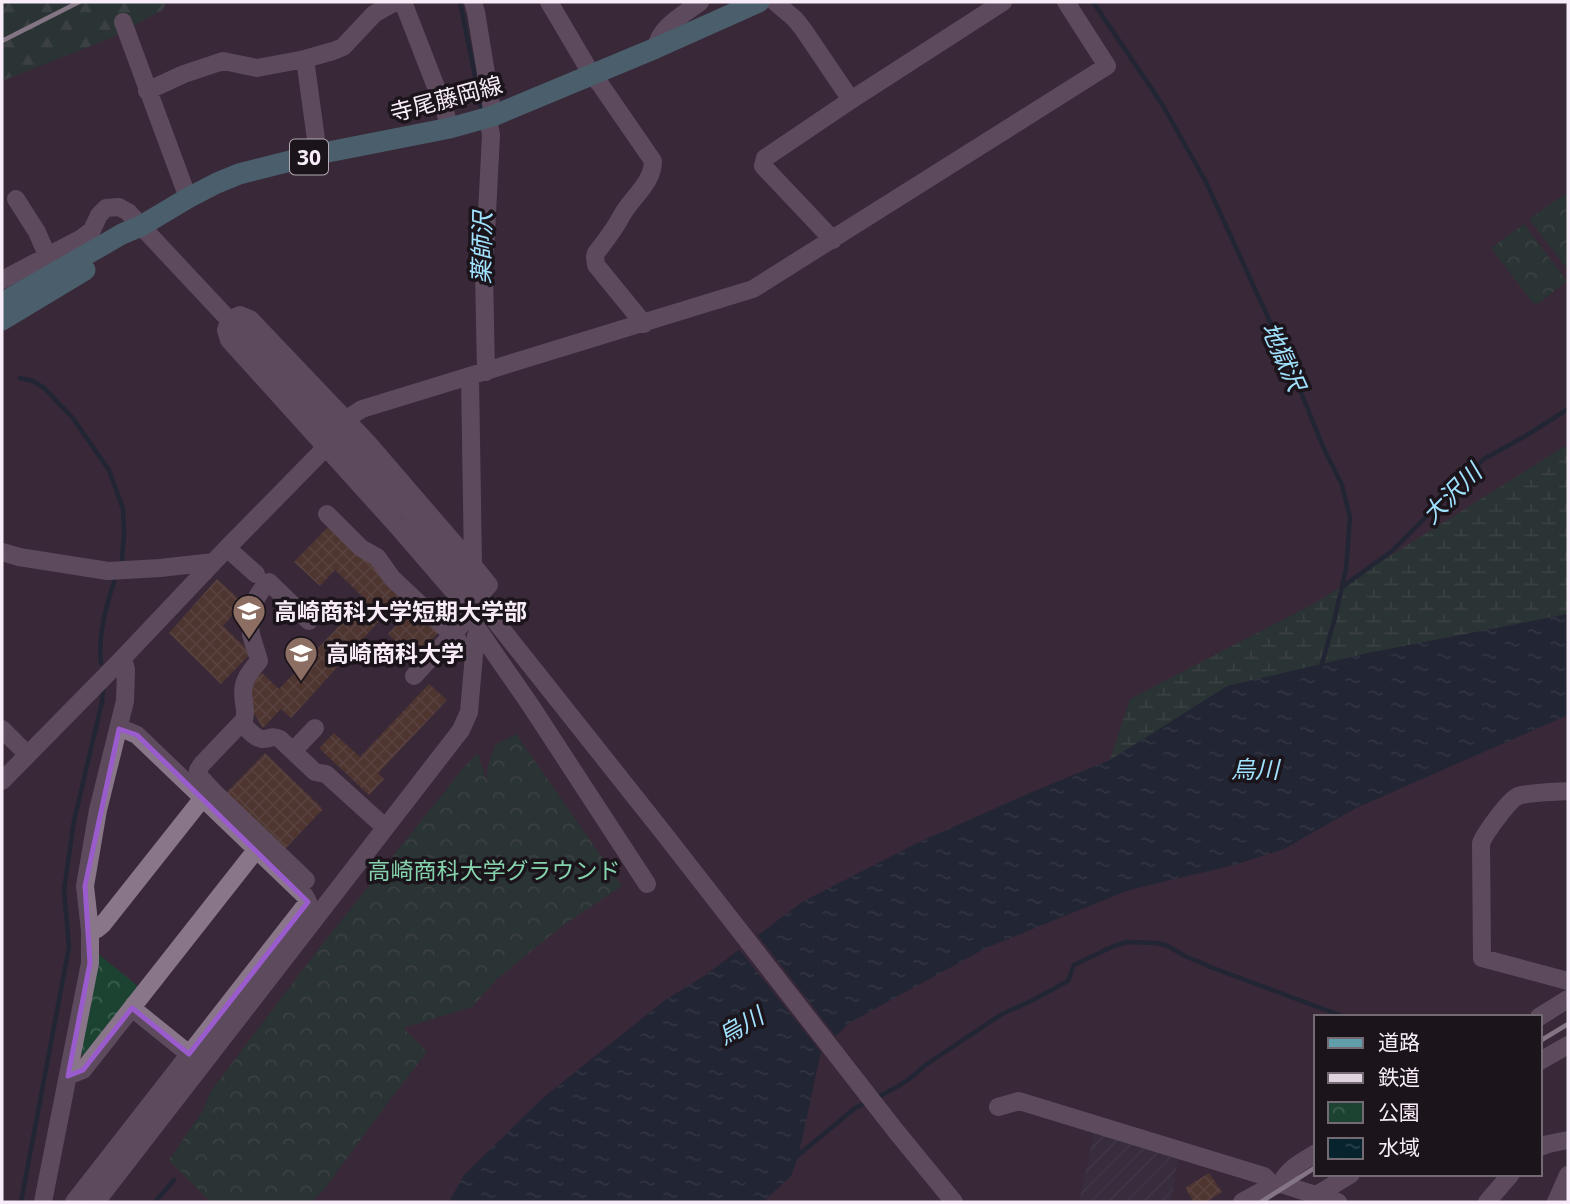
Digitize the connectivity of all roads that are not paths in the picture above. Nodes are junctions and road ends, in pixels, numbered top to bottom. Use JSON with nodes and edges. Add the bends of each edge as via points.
{"nodes":[{"id":1,"x":395,"y":2,"type":"edge"},
{"id":2,"x":403,"y":2,"type":"edge"},
{"id":3,"x":473,"y":2,"type":"edge"},
{"id":4,"x":549,"y":2,"type":"edge"},
{"id":5,"x":700,"y":2,"type":"edge"},
{"id":6,"x":759,"y":2,"type":"edge"},
{"id":7,"x":775,"y":2,"type":"edge"},
{"id":8,"x":1003,"y":2,"type":"edge"},
{"id":9,"x":1066,"y":2,"type":"edge"},
{"id":10,"x":123,"y":22,"type":"dead end"},
{"id":11,"x":656,"y":48,"type":"junction"},
{"id":12,"x":305,"y":59,"type":"junction"},
{"id":13,"x":592,"y":75,"type":"junction"},
{"id":14,"x":148,"y":91,"type":"junction"},
{"id":15,"x":850,"y":100,"type":"junction"},
{"id":16,"x":491,"y":117,"type":"junction"},
{"id":17,"x":450,"y":128,"type":"junction"},
{"id":18,"x":318,"y":154,"type":"junction"},
{"id":19,"x":188,"y":198,"type":"junction"},
{"id":20,"x":16,"y":199,"type":"dead end"},
{"id":21,"x":141,"y":226,"type":"junction"},
{"id":22,"x":833,"y":240,"type":"junction"},
{"id":23,"x":47,"y":255,"type":"junction"},
{"id":24,"x":2,"y":280,"type":"edge"},
{"id":25,"x":2,"y":303,"type":"edge"},
{"id":26,"x":2,"y":320,"type":"edge"},
{"id":27,"x":645,"y":324,"type":"junction"},
{"id":28,"x":478,"y":374,"type":"junction"},
{"id":29,"x":337,"y":434,"type":"junction"},
{"id":30,"x":327,"y":514,"type":"dead end"},
{"id":31,"x":228,"y":548,"type":"junction"},
{"id":32,"x":3,"y":550,"type":"edge"},
{"id":33,"x":214,"y":562,"type":"junction"},
{"id":34,"x":473,"y":565,"type":"junction"},
{"id":35,"x":256,"y":574,"type":"dead end"},
{"id":36,"x":309,"y":621,"type":"dead end"},
{"id":37,"x":463,"y":621,"type":"junction"},
{"id":38,"x":479,"y":631,"type":"junction"},
{"id":39,"x":120,"y":661,"type":"junction"},
{"id":40,"x":414,"y":676,"type":"dead end"},
{"id":41,"x":242,"y":724,"type":"junction"},
{"id":42,"x":315,"y":728,"type":"dead end"},
{"id":43,"x":2,"y":729,"type":"edge"},
{"id":44,"x":119,"y":729,"type":"junction"},
{"id":45,"x":293,"y":751,"type":"junction"},
{"id":46,"x":27,"y":754,"type":"junction"},
{"id":47,"x":2,"y":781,"type":"edge"},
{"id":48,"x":1568,"y":791,"type":"edge"},
{"id":49,"x":202,"y":799,"type":"junction"},
{"id":50,"x":378,"y":821,"type":"dead end"},
{"id":51,"x":256,"y":849,"type":"junction"},
{"id":52,"x":306,"y":880,"type":"dead end"},
{"id":53,"x":648,"y":884,"type":"dead end"},
{"id":54,"x":90,"y":931,"type":"junction"},
{"id":55,"x":1568,"y":981,"type":"edge"},
{"id":56,"x":1568,"y":999,"type":"edge"},
{"id":57,"x":132,"y":1008,"type":"junction"},
{"id":58,"x":1542,"y":1015,"type":"edge"},
{"id":59,"x":1568,"y":1045,"type":"edge"},
{"id":60,"x":189,"y":1054,"type":"junction"},
{"id":61,"x":1542,"y":1060,"type":"edge"},
{"id":62,"x":68,"y":1076,"type":"junction"},
{"id":63,"x":998,"y":1107,"type":"dead end"},
{"id":64,"x":1568,"y":1140,"type":"edge"},
{"id":65,"x":1542,"y":1146,"type":"edge"},
{"id":66,"x":1314,"y":1154,"type":"edge"},
{"id":67,"x":1568,"y":1175,"type":"edge"},
{"id":68,"x":1347,"y":1176,"type":"edge"},
{"id":69,"x":1509,"y":1176,"type":"edge"},
{"id":70,"x":1277,"y":1185,"type":"junction"},
{"id":71,"x":1310,"y":1199,"type":"edge"},
{"id":72,"x":43,"y":1202,"type":"edge"},
{"id":73,"x":74,"y":1202,"type":"edge"},
{"id":74,"x":96,"y":1202,"type":"edge"},
{"id":75,"x":954,"y":1202,"type":"edge"},
{"id":76,"x":1242,"y":1202,"type":"edge"},
{"id":77,"x":1338,"y":1202,"type":"edge"},
{"id":78,"x":1488,"y":1202,"type":"edge"},
{"id":79,"x":1556,"y":1202,"type":"edge"}],
"edges":[{"from":1,"to":12,"type":"street","via":[[374,14],[343,47]]},
{"from":2,"to":17,"type":"street"},
{"from":3,"to":16,"type":"street"},
{"from":4,"to":13,"type":"street"},
{"from":5,"to":11,"type":"street","via":[[663,30]]},
{"from":6,"to":11,"type":"main road","name":"寺尾藤岡線","number":"30"},
{"from":7,"to":15,"type":"street","via":[[803,29]]},
{"from":8,"to":15,"type":"street"},
{"from":9,"to":22,"type":"street","via":[[1107,66]]},
{"from":10,"to":14,"type":"street"},
{"from":11,"to":13,"type":"main road","name":"寺尾藤岡線","number":"30"},
{"from":12,"to":14,"type":"street","via":[[257,68],[223,61]]},
{"from":12,"to":18,"type":"street"},
{"from":13,"to":16,"type":"main road","name":"寺尾藤岡線","number":"30"},
{"from":13,"to":27,"type":"street","via":[[653,161],[646,183],[595,257],[596,265]]},
{"from":14,"to":19,"type":"street"},
{"from":15,"to":22,"type":"street","via":[[765,158],[763,166]]},
{"from":16,"to":17,"type":"main road","name":"寺尾藤岡線","number":"30"},
{"from":16,"to":28,"type":"street"},
{"from":17,"to":18,"type":"main road","name":"寺尾藤岡線","number":"30"},
{"from":18,"to":19,"type":"main road","name":"寺尾藤岡線","number":"30","via":[[239,174]]},
{"from":19,"to":21,"type":"main road","name":"寺尾藤岡線","number":"30"},
{"from":20,"to":23,"type":"street"},
{"from":21,"to":23,"type":"street","via":[[119,207],[106,208],[92,230]]},
{"from":21,"to":25,"type":"main road","name":"寺尾藤岡線","number":"30"},
{"from":21,"to":26,"type":"main road","name":"寺尾藤岡線","number":"30","via":[[109,256]]},
{"from":21,"to":29,"type":"street"},
{"from":22,"to":27,"type":"street","via":[[753,289]]},
{"from":23,"to":24,"type":"street"},
{"from":27,"to":28,"type":"street"},
{"from":28,"to":29,"type":"street","via":[[362,409]]},
{"from":28,"to":34,"type":"street"},
{"from":29,"to":31,"type":"street"},
{"from":29,"to":34,"type":"street","via":[[367,442]]},
{"from":29,"to":37,"type":"street","via":[[408,510]]},
{"from":30,"to":37,"type":"street","via":[[361,548],[377,557],[393,578]]},
{"from":31,"to":33,"type":"street"},
{"from":31,"to":35,"type":"street"},
{"from":32,"to":33,"type":"street","via":[[19,557],[108,571]]},
{"from":33,"to":39,"type":"street"},
{"from":34,"to":37,"type":"street","via":[[489,585]]},
{"from":36,"to":41,"type":"street","via":[[269,582],[258,594],[250,624],[259,661],[243,684],[246,714]]},
{"from":37,"to":38,"type":"street"},
{"from":37,"to":40,"type":"street"},
{"from":37,"to":75,"type":"street","via":[[662,831]]},
{"from":38,"to":53,"type":"street"},
{"from":38,"to":74,"type":"street","via":[[469,712],[461,730]]},
{"from":39,"to":44,"type":"street","via":[[127,677]]},
{"from":39,"to":46,"type":"street"},
{"from":41,"to":45,"type":"street","via":[[262,739],[280,739]]},
{"from":41,"to":52,"type":"street","via":[[202,764],[198,775]]},
{"from":42,"to":45,"type":"street"},
{"from":43,"to":46,"type":"street"},
{"from":44,"to":49,"type":"street","via":[[137,736]]},
{"from":44,"to":54,"type":"street","via":[[85,886]]},
{"from":45,"to":50,"type":"street"},
{"from":46,"to":47,"type":"street"},
{"from":48,"to":55,"type":"street","via":[[1516,797],[1485,834],[1481,857],[1482,958]]},
{"from":49,"to":51,"type":"street"},
{"from":49,"to":54,"type":"street","via":[[103,924]]},
{"from":51,"to":57,"type":"street"},
{"from":51,"to":60,"type":"street","via":[[308,902]]},
{"from":54,"to":62,"type":"street","via":[[90,963]]},
{"from":56,"to":58,"type":"street"},
{"from":57,"to":60,"type":"street"},
{"from":57,"to":62,"type":"street","via":[[83,1070]]},
{"from":59,"to":61,"type":"street"},
{"from":60,"to":73,"type":"street"},
{"from":62,"to":72,"type":"street"},
{"from":63,"to":70,"type":"street","via":[[1019,1101],[1264,1176]]},
{"from":64,"to":65,"type":"street"},
{"from":66,"to":70,"type":"street"},
{"from":67,"to":79,"type":"street"},
{"from":68,"to":71,"type":"street"},
{"from":69,"to":78,"type":"street"},
{"from":70,"to":71,"type":"street"},
{"from":70,"to":76,"type":"street"},
{"from":71,"to":77,"type":"street"}]}
